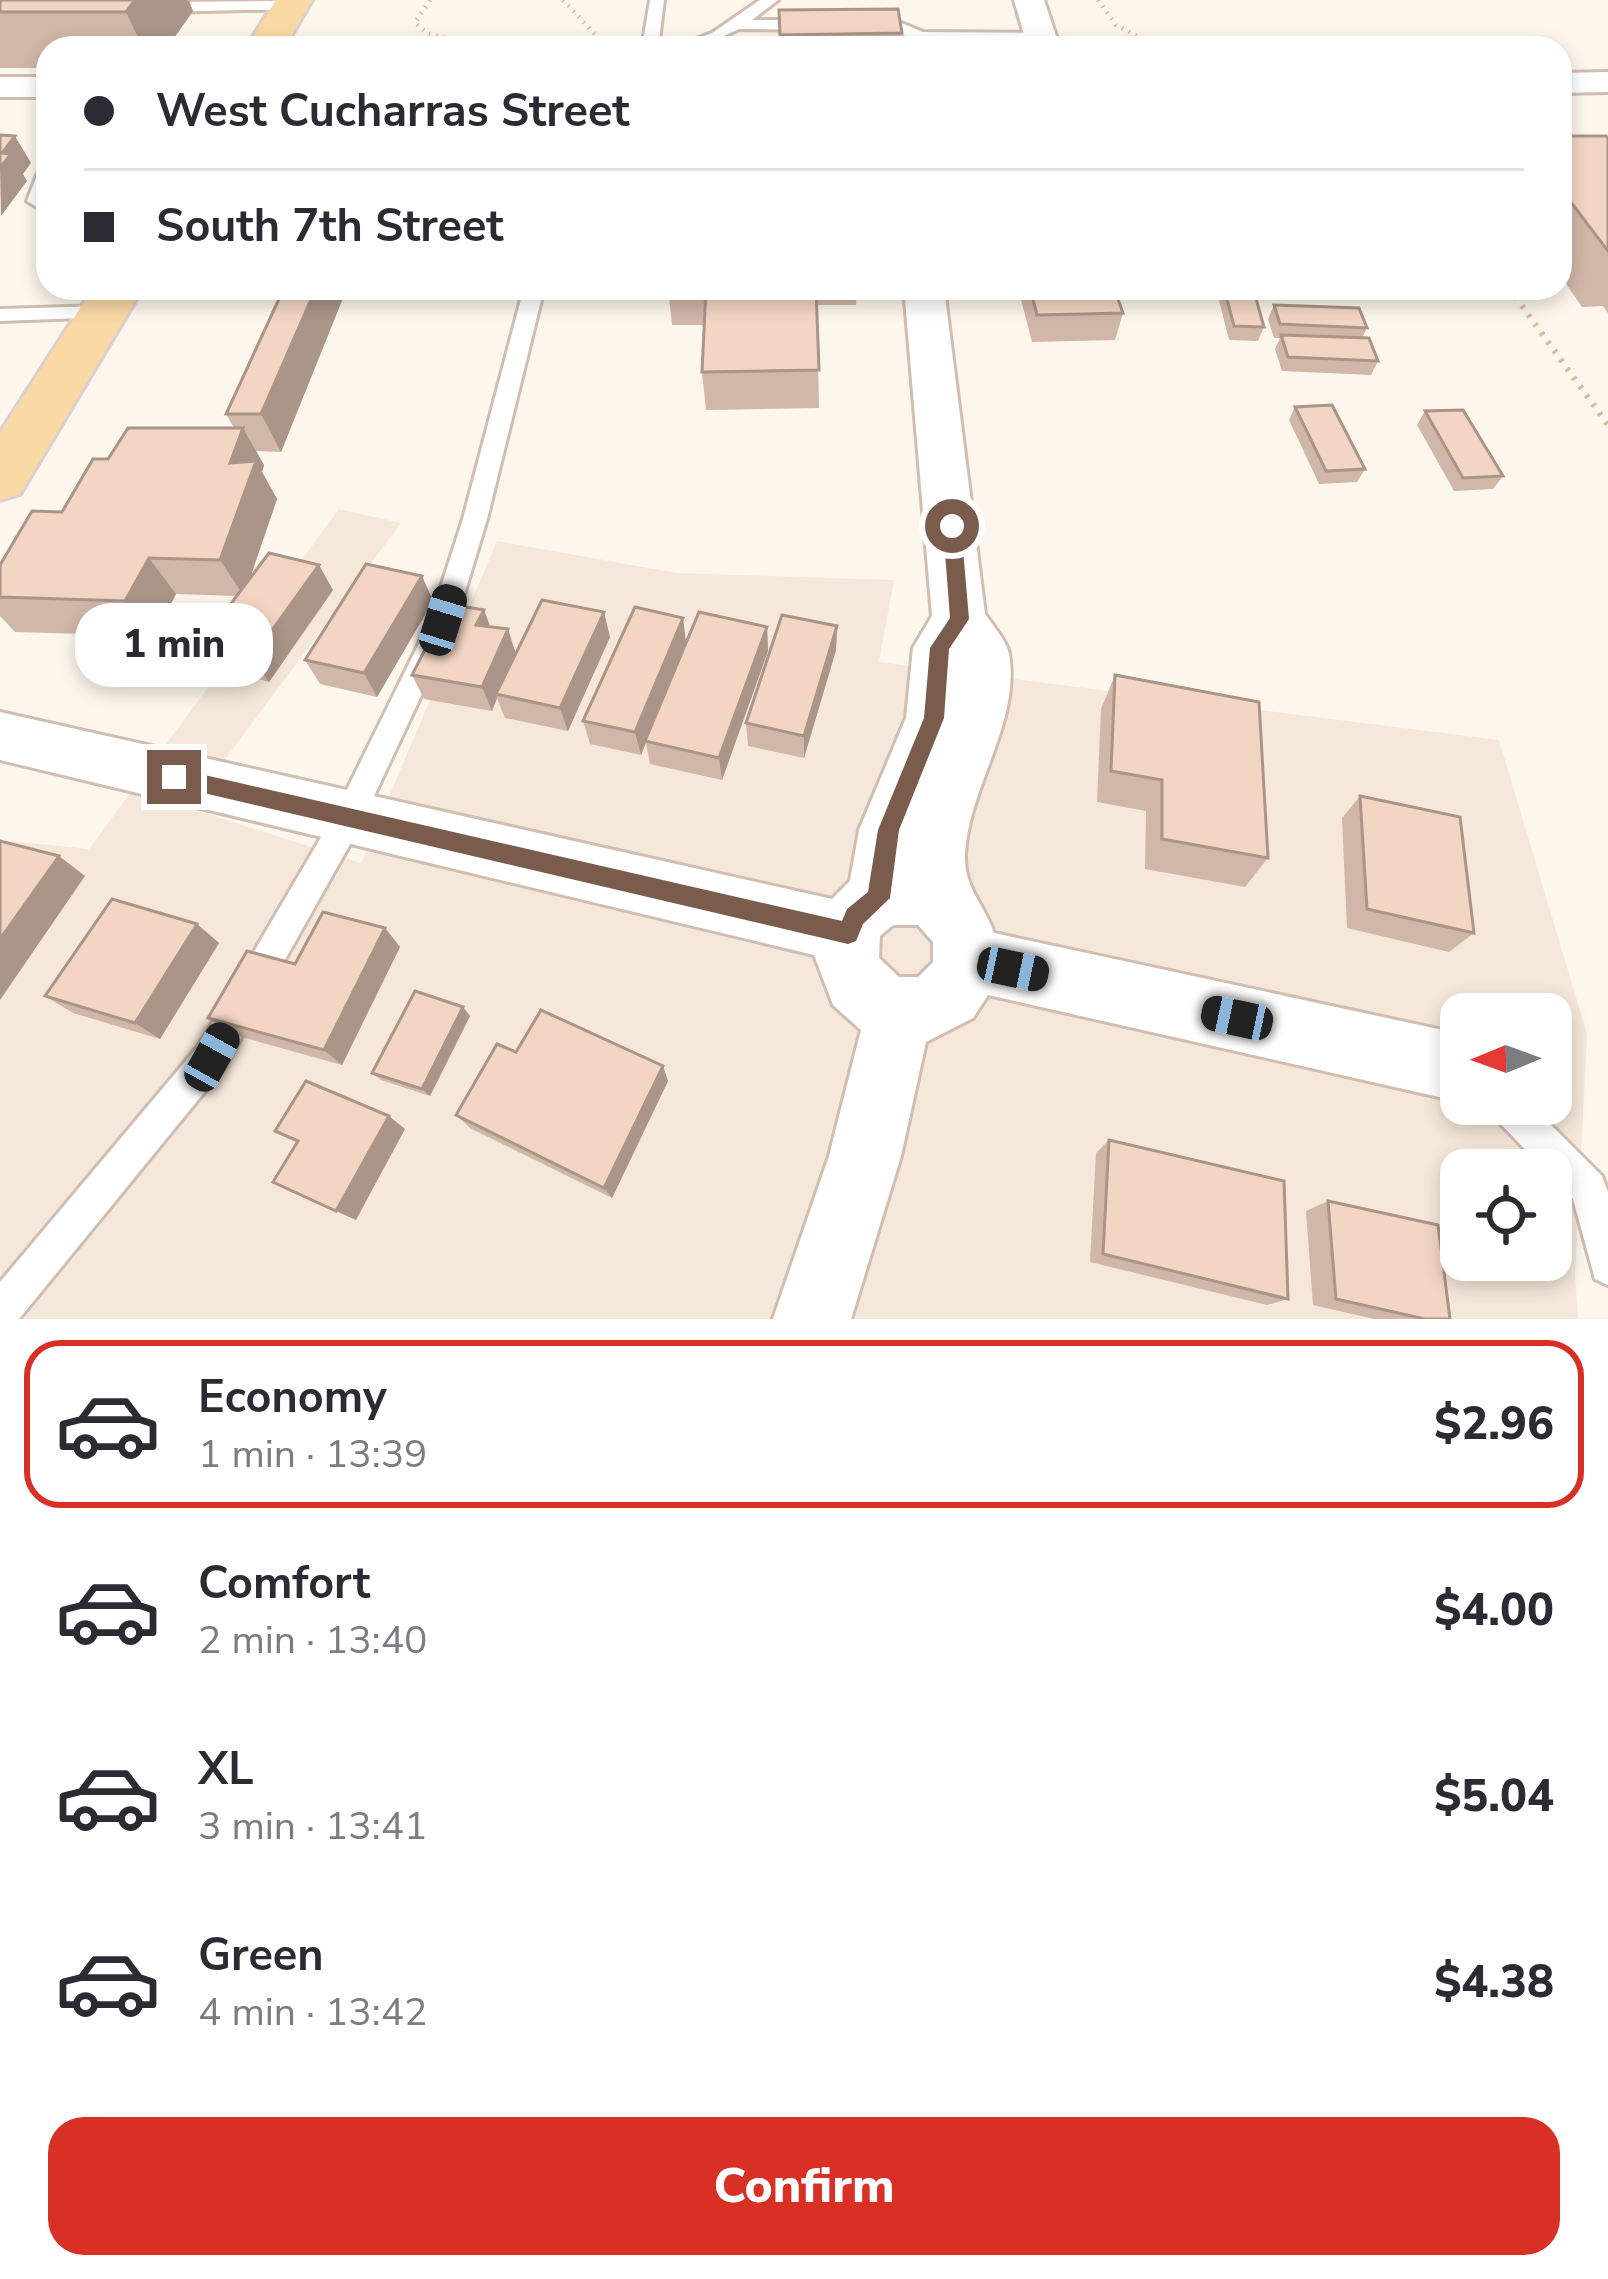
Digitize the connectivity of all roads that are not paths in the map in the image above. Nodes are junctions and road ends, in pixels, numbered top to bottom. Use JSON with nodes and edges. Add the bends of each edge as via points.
{"nodes":[{"id":1,"x":657,"y":0,"type":"edge"},
{"id":2,"x":770,"y":0,"type":"edge"},
{"id":3,"x":1030,"y":0,"type":"edge"},
{"id":4,"x":293,"y":3,"type":"edge"},
{"id":5,"x":140,"y":7,"type":"dead end"},
{"id":6,"x":737,"y":25,"type":"junction"},
{"id":7,"x":827,"y":25,"type":"edge"},
{"id":8,"x":849,"y":25,"type":"edge"},
{"id":9,"x":272,"y":36,"type":"edge"},
{"id":10,"x":652,"y":36,"type":"edge"},
{"id":11,"x":710,"y":36,"type":"edge"},
{"id":12,"x":916,"y":36,"type":"edge"},
{"id":13,"x":1040,"y":36,"type":"edge"},
{"id":14,"x":1572,"y":82,"type":"edge"},
{"id":15,"x":1608,"y":82,"type":"edge"},
{"id":16,"x":0,"y":87,"type":"edge"},
{"id":17,"x":36,"y":87,"type":"edge"},
{"id":18,"x":110,"y":300,"type":"edge"},
{"id":19,"x":531,"y":300,"type":"edge"},
{"id":20,"x":925,"y":300,"type":"edge"},
{"id":21,"x":0,"y":315,"type":"edge"},
{"id":22,"x":0,"y":479,"type":"edge"},
{"id":23,"x":0,"y":736,"type":"edge"},
{"id":24,"x":348,"y":819,"type":"junction"},
{"id":25,"x":888,"y":911,"type":"junction"},
{"id":26,"x":968,"y":959,"type":"junction"},
{"id":27,"x":899,"y":1011,"type":"junction"},
{"id":28,"x":1440,"y":1063,"type":"edge"},
{"id":29,"x":1526,"y":1125,"type":"edge"},
{"id":30,"x":1608,"y":1266,"type":"edge"},
{"id":31,"x":0,"y":1312,"type":"edge"},
{"id":32,"x":812,"y":1319,"type":"edge"}],
"edges":[{"from":1,"to":10,"type":"lane"},
{"from":2,"to":6,"type":"lane"},
{"from":3,"to":13,"type":"street"},
{"from":4,"to":5,"type":"lane"},
{"from":4,"to":9,"type":"main road"},
{"from":6,"to":7,"type":"lane"},
{"from":6,"to":11,"type":"lane"},
{"from":8,"to":12,"type":"lane","via":[[894,25]]},
{"from":14,"to":15,"type":"street"},
{"from":16,"to":17,"type":"street"},
{"from":18,"to":21,"type":"lane"},
{"from":18,"to":22,"type":"main road"},
{"from":19,"to":24,"type":"lane","via":[[443,620]]},
{"from":20,"to":25,"type":"street","via":[[959,619],[982,652],[981,694],[938,832]]},
{"from":23,"to":24,"type":"street"},
{"from":24,"to":25,"type":"street"},
{"from":24,"to":31,"type":"lane","via":[[212,1057]]},
{"from":25,"to":26,"type":"street","via":[[961,926]]},
{"from":25,"to":27,"type":"street","via":[[845,953],[862,990]]},
{"from":26,"to":27,"type":"street","via":[[964,978],[938,1006]]},
{"from":26,"to":28,"type":"street"},
{"from":27,"to":32,"type":"street","via":[[865,1156]]},
{"from":29,"to":30,"type":"lane","via":[[1589,1189]]}]}
